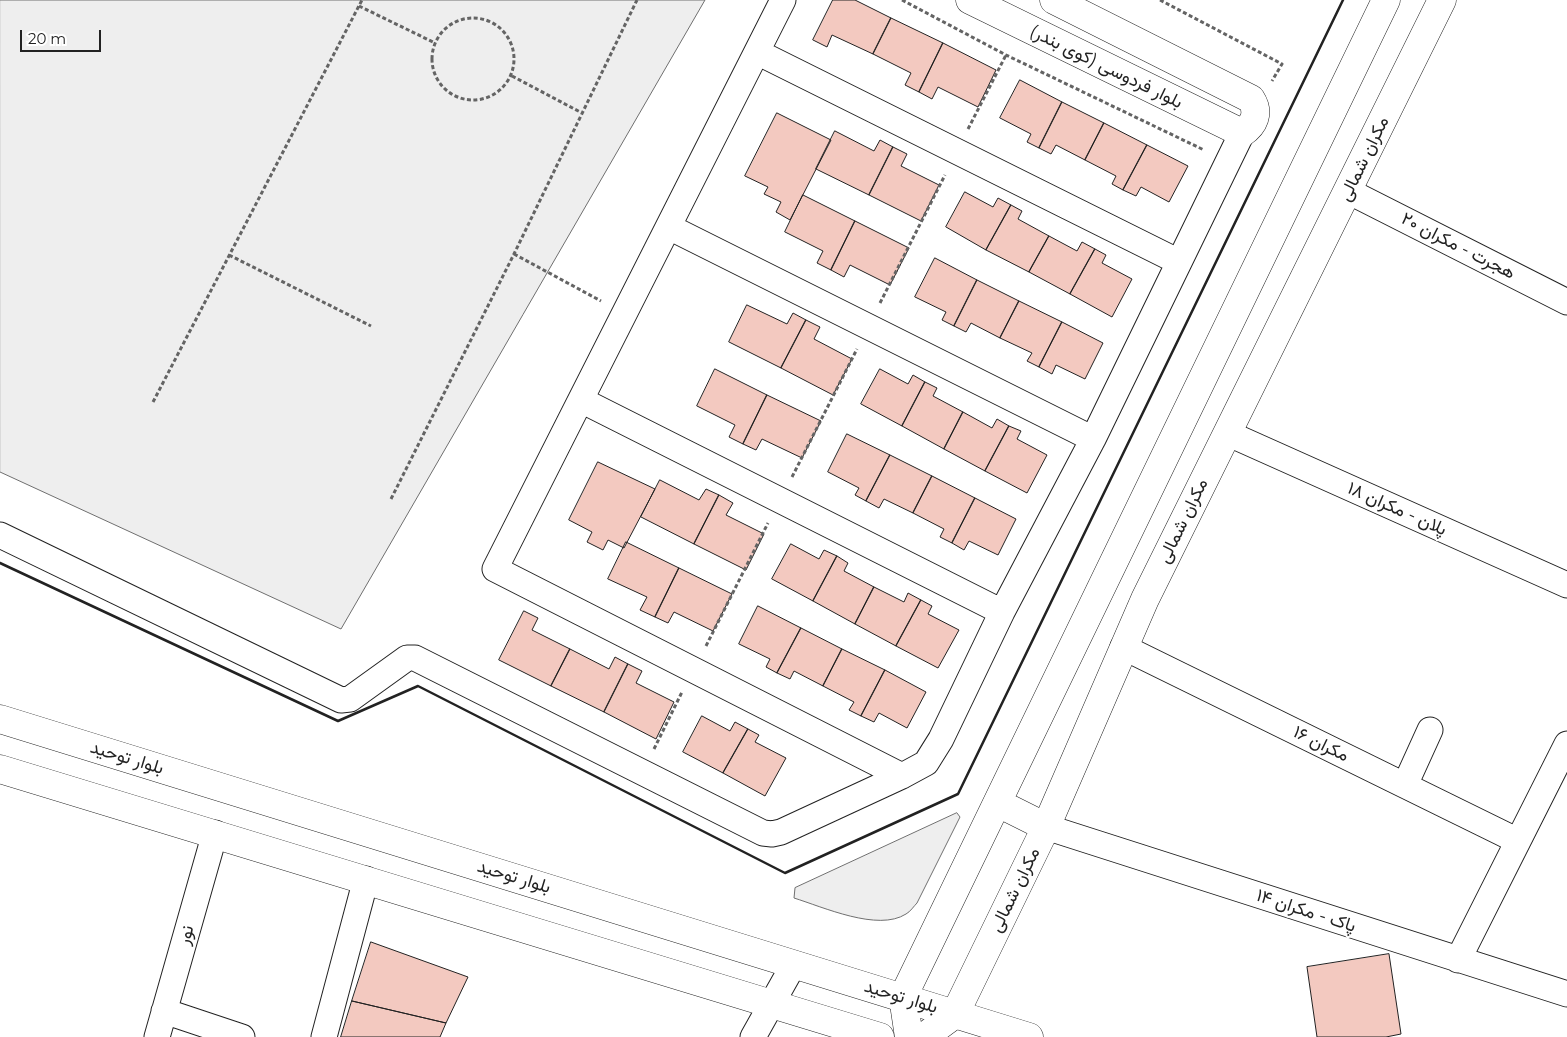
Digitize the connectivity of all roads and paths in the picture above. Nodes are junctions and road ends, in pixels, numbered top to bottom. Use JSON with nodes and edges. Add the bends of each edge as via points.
{"nodes":[{"id":1,"x":362,"y":0,"type":"edge"},
{"id":2,"x":637,"y":0,"type":"edge"},
{"id":3,"x":783,"y":0,"type":"edge"},
{"id":4,"x":902,"y":0,"type":"edge"},
{"id":5,"x":970,"y":0,"type":"edge"},
{"id":6,"x":1054,"y":0,"type":"edge"},
{"id":7,"x":1160,"y":0,"type":"edge"},
{"id":8,"x":1386,"y":0,"type":"edge"},
{"id":9,"x":1442,"y":0,"type":"edge"},
{"id":10,"x":359,"y":6,"type":"junction"},
{"id":11,"x":434,"y":43,"type":"junction"},
{"id":12,"x":757,"y":52,"type":"junction"},
{"id":13,"x":1006,"y":55,"type":"junction"},
{"id":14,"x":512,"y":76,"type":"junction"},
{"id":15,"x":1254,"y":105,"type":"junction"},
{"id":16,"x":582,"y":113,"type":"junction"},
{"id":17,"x":1242,"y":133,"type":"junction"},
{"id":18,"x":957,"y":151,"type":"junction"},
{"id":19,"x":1228,"y":161,"type":"junction"},
{"id":20,"x":1348,"y":190,"type":"junction"},
{"id":21,"x":669,"y":227,"type":"junction"},
{"id":22,"x":514,"y":254,"type":"junction"},
{"id":23,"x":229,"y":256,"type":"junction"},
{"id":24,"x":1179,"y":262,"type":"junction"},
{"id":25,"x":1567,"y":302,"type":"edge"},
{"id":26,"x":625,"y":313,"type":"junction"},
{"id":27,"x":371,"y":326,"type":"dead end"},
{"id":28,"x":868,"y":327,"type":"junction"},
{"id":29,"x":581,"y":400,"type":"junction"},
{"id":30,"x":153,"y":402,"type":"dead end"},
{"id":31,"x":1227,"y":433,"type":"junction"},
{"id":32,"x":1094,"y":439,"type":"junction"},
{"id":33,"x":391,"y":499,"type":"dead end"},
{"id":34,"x":780,"y":500,"type":"junction"},
{"id":35,"x":0,"y":535,"type":"edge"},
{"id":36,"x":1567,"y":585,"type":"edge"},
{"id":37,"x":1002,"y":612,"type":"junction"},
{"id":38,"x":1123,"y":646,"type":"junction"},
{"id":39,"x":694,"y":670,"type":"junction"},
{"id":40,"x":0,"y":719,"type":"edge"},
{"id":41,"x":1430,"y":730,"type":"dead end"},
{"id":42,"x":1567,"y":744,"type":"edge"},
{"id":43,"x":0,"y":768,"type":"edge"},
{"id":44,"x":642,"y":772,"type":"junction"},
{"id":45,"x":902,"y":776,"type":"junction"},
{"id":46,"x":1405,"y":785,"type":"junction"},
{"id":47,"x":998,"y":803,"type":"junction"},
{"id":48,"x":1046,"y":826,"type":"junction"},
{"id":49,"x":215,"y":833,"type":"junction"},
{"id":50,"x":1518,"y":841,"type":"junction"},
{"id":51,"x":366,"y":879,"type":"junction"},
{"id":52,"x":1458,"y":960,"type":"junction"},
{"id":53,"x":794,"y":964,"type":"junction"},
{"id":54,"x":1567,"y":994,"type":"edge"},
{"id":55,"x":903,"y":998,"type":"junction"},
{"id":56,"x":772,"y":1003,"type":"junction"},
{"id":57,"x":164,"y":1011,"type":"junction"},
{"id":58,"x":955,"y":1014,"type":"junction"},
{"id":59,"x":157,"y":1037,"type":"edge"},
{"id":60,"x":242,"y":1037,"type":"edge"},
{"id":61,"x":324,"y":1037,"type":"edge"},
{"id":62,"x":753,"y":1037,"type":"edge"},
{"id":63,"x":880,"y":1037,"type":"edge"},
{"id":64,"x":910,"y":1037,"type":"edge"},
{"id":65,"x":924,"y":1037,"type":"edge"},
{"id":66,"x":1029,"y":1037,"type":"edge"}],
"edges":[{"from":1,"to":10,"type":"path"},
{"from":2,"to":16,"type":"path"},
{"from":3,"to":12,"type":"street"},
{"from":4,"to":13,"type":"path"},
{"from":5,"to":17,"type":"street","name":"بلوار فردوسی (کوی بندر)"},
{"from":6,"to":15,"type":"street","name":"بلوار فردوسی (کوی بندر)"},
{"from":7,"to":15,"type":"path","via":[[1282,64]]},
{"from":8,"to":47,"type":"street"},
{"from":9,"to":20,"type":"street","name":"مکران شمالی"},
{"from":10,"to":11,"type":"path"},
{"from":10,"to":23,"type":"path"},
{"from":11,"to":14,"type":"path","via":[[452,24],[464,19],[490,21],[509,38],[514,50]]},
{"from":11,"to":14,"type":"path","via":[[432,69],[437,81],[457,98],[482,100],[505,87]]},
{"from":12,"to":18,"type":"street"},
{"from":12,"to":21,"type":"street"},
{"from":13,"to":18,"type":"path"},
{"from":13,"to":19,"type":"path"},
{"from":14,"to":16,"type":"path"},
{"from":15,"to":17,"type":"street","via":[[1254,122]]},
{"from":16,"to":22,"type":"path"},
{"from":17,"to":19,"type":"street"},
{"from":18,"to":24,"type":"street"},
{"from":18,"to":28,"type":"path"},
{"from":19,"to":24,"type":"street"},
{"from":20,"to":25,"type":"street","name":"هجرت - مکران ۲۰"},
{"from":20,"to":31,"type":"street","name":"مکران شمالی"},
{"from":21,"to":26,"type":"street"},
{"from":21,"to":28,"type":"street"},
{"from":22,"to":26,"type":"path"},
{"from":22,"to":33,"type":"path"},
{"from":23,"to":27,"type":"path"},
{"from":23,"to":30,"type":"path"},
{"from":24,"to":32,"type":"street"},
{"from":26,"to":29,"type":"street"},
{"from":28,"to":32,"type":"street"},
{"from":28,"to":34,"type":"path"},
{"from":29,"to":34,"type":"street"},
{"from":29,"to":39,"type":"street","via":[[495,569]]},
{"from":31,"to":36,"type":"street","name":"پلان - مکران ۱۸"},
{"from":31,"to":38,"type":"street","name":"مکران شمالی"},
{"from":32,"to":37,"type":"street"},
{"from":34,"to":37,"type":"street"},
{"from":34,"to":39,"type":"path"},
{"from":35,"to":44,"type":"street","via":[[342,700],[350,699],[408,658],[415,658]]},
{"from":37,"to":45,"type":"street","via":[[926,763]]},
{"from":38,"to":46,"type":"street","name":"مکران ۱۶"},
{"from":38,"to":48,"type":"street","name":"مکران شمالی"},
{"from":39,"to":44,"type":"path"},
{"from":39,"to":45,"type":"street"},
{"from":40,"to":53,"type":"street","name":"بلوار توحید"},
{"from":41,"to":46,"type":"street"},
{"from":42,"to":50,"type":"street"},
{"from":43,"to":49,"type":"street"},
{"from":44,"to":45,"type":"street","via":[[763,833],[772,834]]},
{"from":46,"to":50,"type":"street","name":"مکران ۱۶"},
{"from":47,"to":48,"type":"street"},
{"from":47,"to":55,"type":"street"},
{"from":48,"to":52,"type":"street","name":"پاک - مکران ۱۴"},
{"from":48,"to":58,"type":"street","name":"مکران شمالی"},
{"from":49,"to":51,"type":"street"},
{"from":49,"to":57,"type":"street","name":"نور"},
{"from":50,"to":52,"type":"street"},
{"from":51,"to":56,"type":"street"},
{"from":51,"to":61,"type":"street"},
{"from":52,"to":54,"type":"street","name":"پاک - مکران ۱۴"},
{"from":53,"to":55,"type":"street","name":"بلوار توحید"},
{"from":53,"to":56,"type":"street"},
{"from":55,"to":58,"type":"street","name":"بلوار توحید"},
{"from":55,"to":64,"type":"street"},
{"from":56,"to":62,"type":"street"},
{"from":56,"to":63,"type":"street"},
{"from":57,"to":59,"type":"street","name":"نور"},
{"from":57,"to":60,"type":"street"},
{"from":58,"to":65,"type":"street","name":"مکران شمالی"},
{"from":58,"to":66,"type":"street","name":"بلوار توحید"}]}
